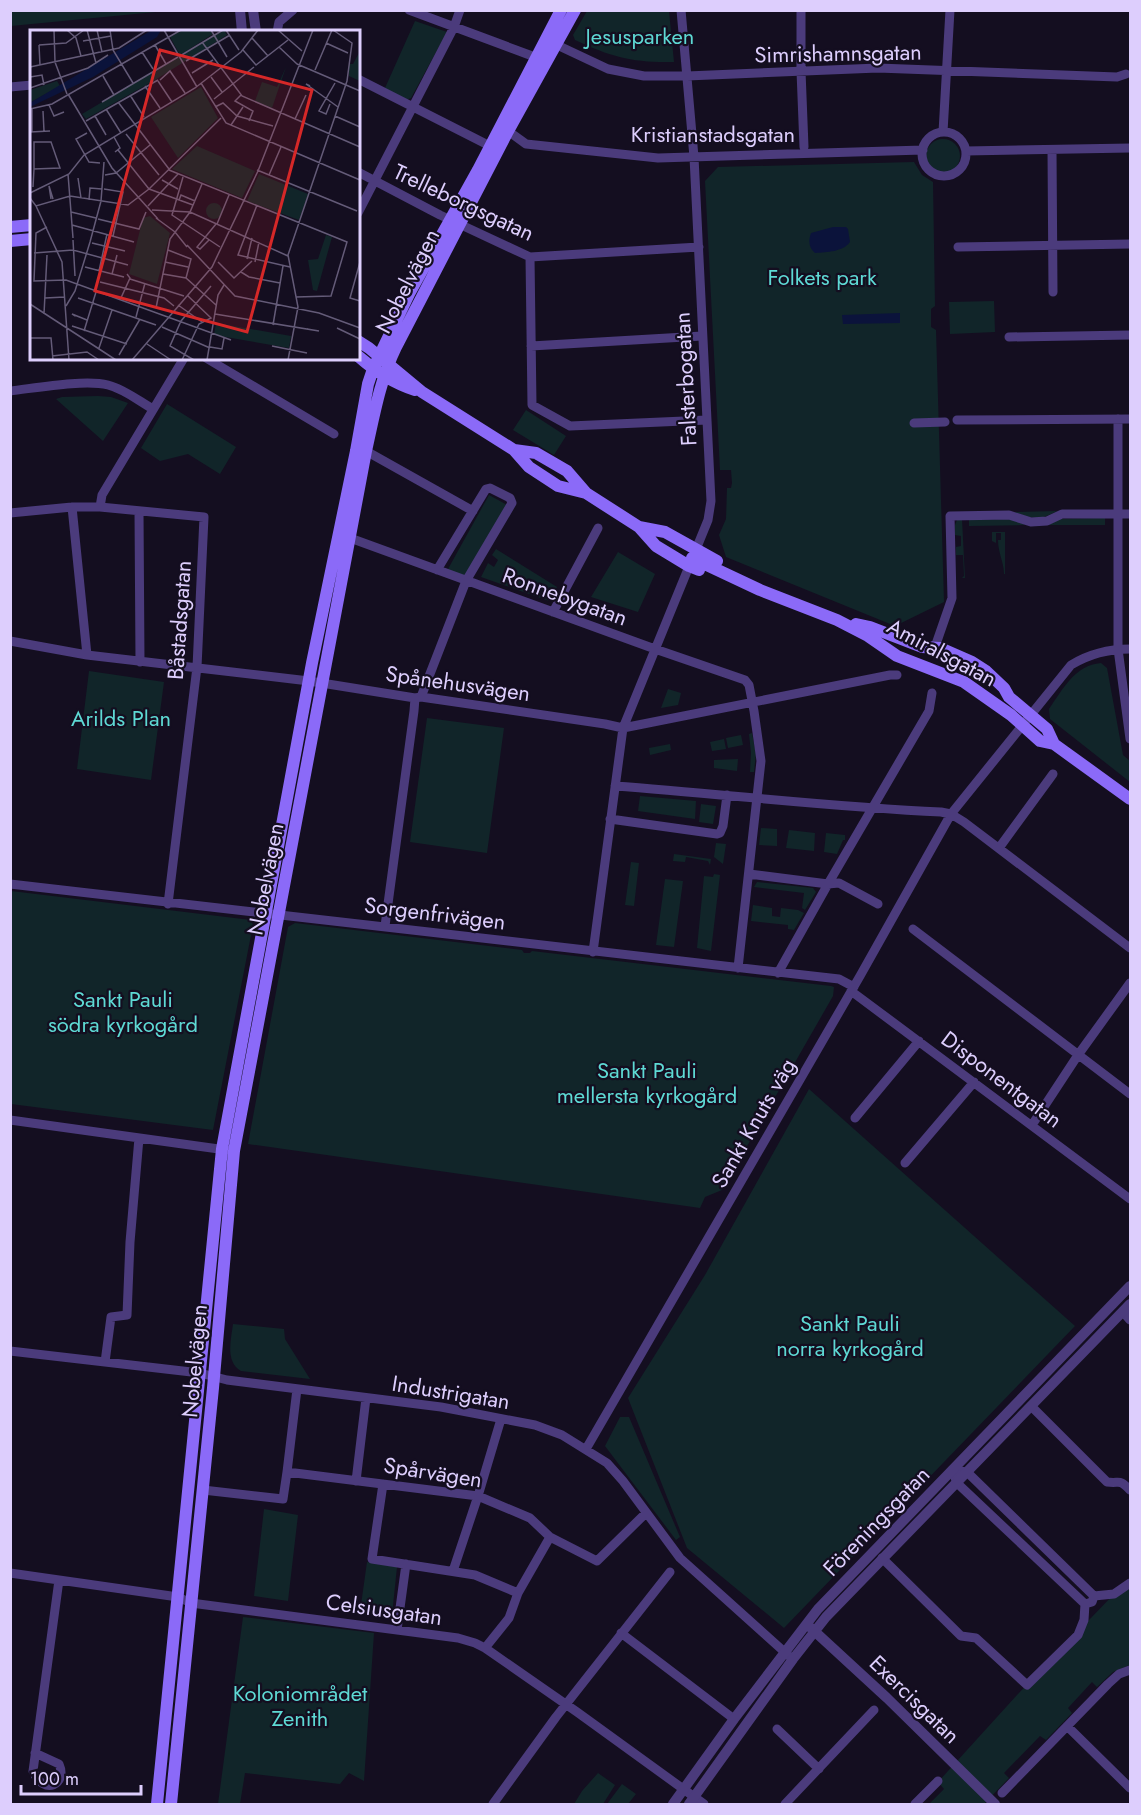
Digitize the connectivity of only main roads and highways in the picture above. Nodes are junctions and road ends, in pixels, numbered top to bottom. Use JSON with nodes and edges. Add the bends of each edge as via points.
{"nodes":[{"id":1,"x":561,"y":10,"type":"edge"},
{"id":2,"x":575,"y":10,"type":"edge"},
{"id":3,"x":455,"y":222,"type":"junction"},
{"id":4,"x":30,"y":225,"type":"edge"},
{"id":5,"x":10,"y":227,"type":"edge"},
{"id":6,"x":30,"y":239,"type":"edge"},
{"id":7,"x":10,"y":241,"type":"edge"},
{"id":8,"x":360,"y":343,"type":"edge"},
{"id":9,"x":360,"y":358,"type":"edge"},
{"id":10,"x":383,"y":366,"type":"junction"},
{"id":11,"x":373,"y":369,"type":"junction"},
{"id":12,"x":514,"y":450,"type":"junction"},
{"id":13,"x":586,"y":493,"type":"junction"},
{"id":14,"x":639,"y":527,"type":"junction"},
{"id":15,"x":692,"y":558,"type":"junction"},
{"id":16,"x":760,"y":590,"type":"junction"},
{"id":17,"x":837,"y":620,"type":"junction"},
{"id":18,"x":1054,"y":744,"type":"junction"},
{"id":19,"x":1131,"y":799,"type":"edge"},
{"id":20,"x":273,"y":914,"type":"junction"},
{"id":21,"x":228,"y":1150,"type":"junction"},
{"id":22,"x":157,"y":1804,"type":"edge"},
{"id":23,"x":171,"y":1804,"type":"edge"}],
"edges":[{"from":1,"to":3,"type":"main road","name":"Nobelvägen"},
{"from":2,"to":3,"type":"main road","name":"Nobelvägen"},
{"from":3,"to":10,"type":"main road","name":"Nobelvägen"},
{"from":4,"to":5,"type":"main road"},
{"from":6,"to":7,"type":"main road"},
{"from":8,"to":10,"type":"main road","name":"Amiralsgatan"},
{"from":9,"to":11,"type":"main road"},
{"from":10,"to":11,"type":"main road","name":"Nobelvägen"},
{"from":10,"to":12,"type":"main road","name":"Amiralsgatan"},
{"from":10,"to":20,"type":"main road","name":"Nobelvägen"},
{"from":11,"to":20,"type":"main road","name":"Nobelvägen","via":[[309,681]]},
{"from":12,"to":13,"type":"main road","name":"Amiralsgatan","via":[[529,468],[558,486]]},
{"from":12,"to":13,"type":"main road","name":"Amiralsgatan","via":[[536,453],[567,471]]},
{"from":13,"to":14,"type":"main road","name":"Amiralsgatan"},
{"from":14,"to":15,"type":"main road","name":"Amiralsgatan","via":[[656,546]]},
{"from":14,"to":15,"type":"main road","name":"Amiralsgatan","via":[[665,532]]},
{"from":15,"to":16,"type":"main road","name":"Amiralsgatan","via":[[727,566]]},
{"from":15,"to":16,"type":"main road","name":"Amiralsgatan","via":[[725,582]]},
{"from":16,"to":17,"type":"main road","name":"Amiralsgatan"},
{"from":17,"to":18,"type":"main road","name":"Amiralsgatan","via":[[897,656],[964,682],[1040,741]]},
{"from":17,"to":18,"type":"main road","name":"Amiralsgatan","via":[[870,627],[922,647],[955,653],[986,671],[1047,729]]},
{"from":18,"to":19,"type":"main road","name":"Amiralsgatan"},
{"from":20,"to":21,"type":"main road","name":"Nobelvägen"},
{"from":21,"to":22,"type":"main road","name":"Nobelvägen","via":[[200,1373]]},
{"from":21,"to":23,"type":"main road","name":"Nobelvägen","via":[[214,1377]]}]}
